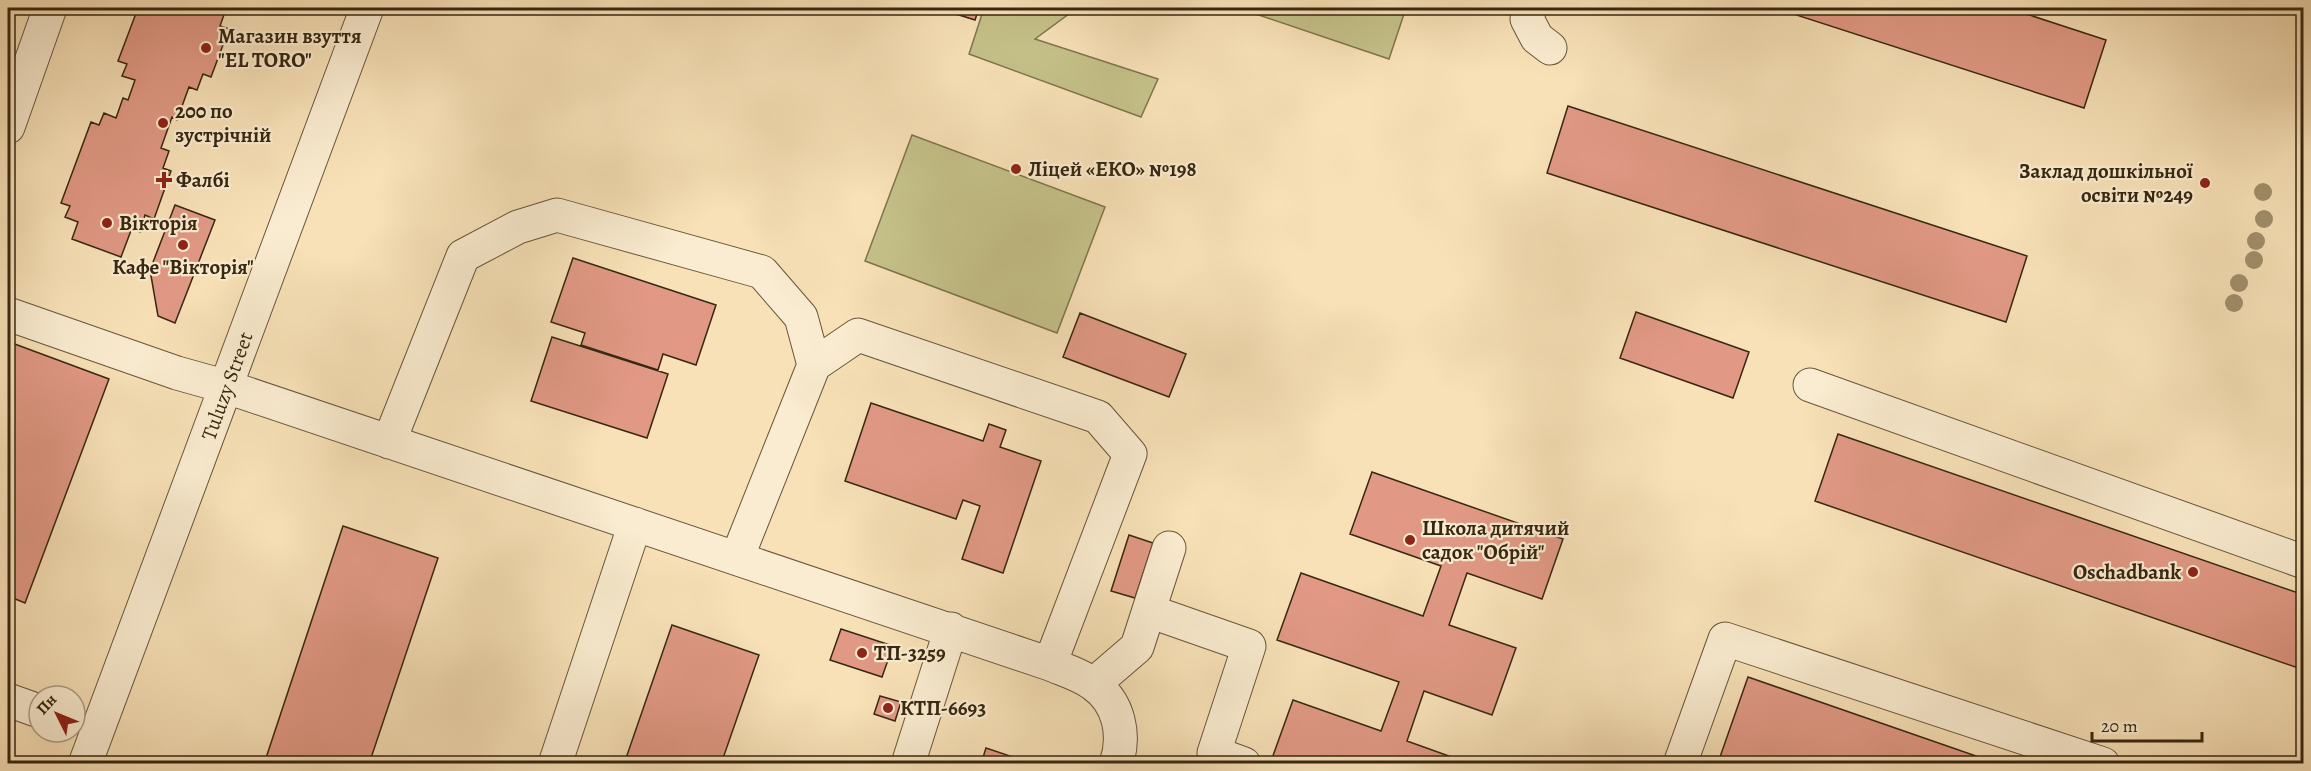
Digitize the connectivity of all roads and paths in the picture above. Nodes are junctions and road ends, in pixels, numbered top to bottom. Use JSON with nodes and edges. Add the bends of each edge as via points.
{"nodes":[{"id":1,"x":50,"y":8,"type":"edge"},
{"id":2,"x":367,"y":8,"type":"edge"},
{"id":3,"x":1530,"y":8,"type":"edge"},
{"id":4,"x":1550,"y":48,"type":"dead end"},
{"id":5,"x":8,"y":127,"type":"edge"},
{"id":6,"x":8,"y":314,"type":"edge"},
{"id":7,"x":814,"y":365,"type":"junction"},
{"id":8,"x":1810,"y":385,"type":"dead end"},
{"id":9,"x":227,"y":387,"type":"junction"},
{"id":10,"x":389,"y":442,"type":"junction"},
{"id":11,"x":635,"y":524,"type":"junction"},
{"id":12,"x":1169,"y":548,"type":"dead end"},
{"id":13,"x":737,"y":558,"type":"junction"},
{"id":14,"x":2304,"y":562,"type":"edge"},
{"id":15,"x":1149,"y":611,"type":"junction"},
{"id":16,"x":951,"y":629,"type":"junction"},
{"id":17,"x":1050,"y":664,"type":"junction"},
{"id":18,"x":1094,"y":684,"type":"junction"},
{"id":19,"x":8,"y":700,"type":"edge"},
{"id":20,"x":27,"y":707,"type":"edge"},
{"id":21,"x":87,"y":727,"type":"edge"},
{"id":22,"x":86,"y":744,"type":"edge"},
{"id":23,"x":86,"y":764,"type":"edge"},
{"id":24,"x":555,"y":764,"type":"edge"},
{"id":25,"x":908,"y":764,"type":"edge"},
{"id":26,"x":1116,"y":764,"type":"edge"},
{"id":27,"x":1244,"y":764,"type":"edge"},
{"id":28,"x":1680,"y":764,"type":"edge"},
{"id":29,"x":2103,"y":764,"type":"edge"}],
"edges":[{"from":1,"to":5,"type":"street"},
{"from":2,"to":9,"type":"street","name":"Tuluzy Street"},
{"from":3,"to":4,"type":"street","via":[[1527,19],[1537,38]]},
{"from":6,"to":9,"type":"street"},
{"from":7,"to":10,"type":"street","via":[[801,317],[762,272],[557,215],[518,227],[463,256]]},
{"from":7,"to":13,"type":"street"},
{"from":7,"to":17,"type":"street","via":[[858,335],[1098,417],[1130,454]]},
{"from":8,"to":14,"type":"street"},
{"from":9,"to":10,"type":"street"},
{"from":9,"to":21,"type":"street","name":"Tuluzy Street"},
{"from":10,"to":11,"type":"street"},
{"from":11,"to":13,"type":"street"},
{"from":11,"to":24,"type":"street"},
{"from":12,"to":15,"type":"street"},
{"from":13,"to":16,"type":"street"},
{"from":15,"to":18,"type":"street","via":[[1137,647]]},
{"from":15,"to":27,"type":"street","via":[[1249,646],[1214,753]]},
{"from":16,"to":17,"type":"street"},
{"from":16,"to":25,"type":"street"},
{"from":17,"to":18,"type":"street"},
{"from":18,"to":26,"type":"street","via":[[1114,706],[1122,736]]},
{"from":19,"to":20,"type":"street"},
{"from":22,"to":23,"type":"street","name":"Tuluzy Street"},
{"from":28,"to":29,"type":"street","via":[[1725,639]]}]}
